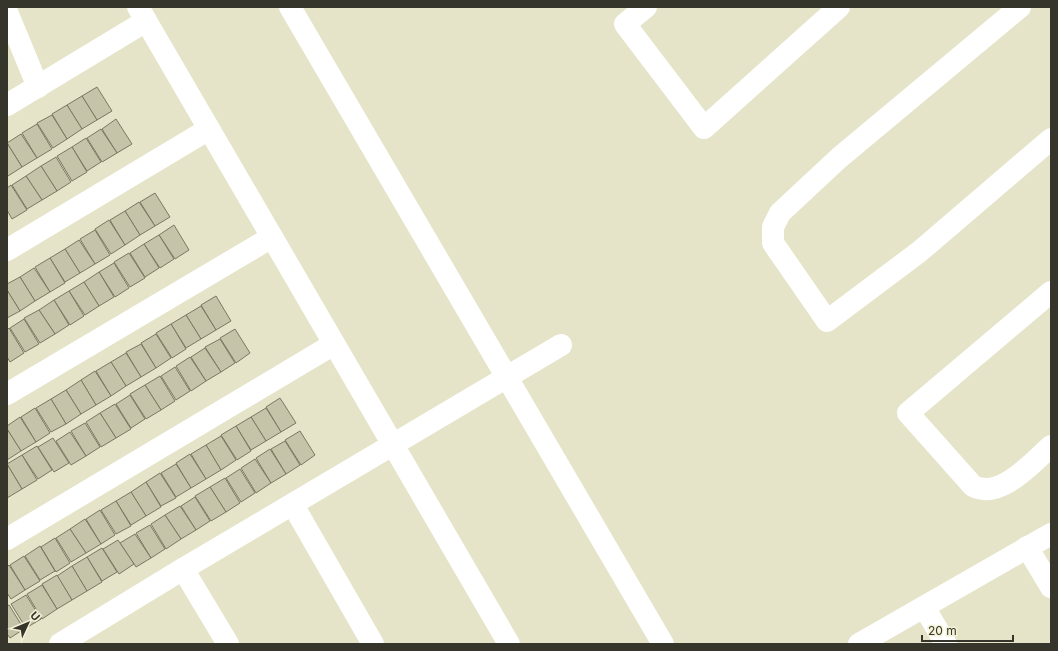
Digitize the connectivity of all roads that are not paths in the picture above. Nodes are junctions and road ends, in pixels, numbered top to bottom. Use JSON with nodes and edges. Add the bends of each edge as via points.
{"nodes":[{"id":1,"x":290,"y":7,"type":"edge"},
{"id":2,"x":646,"y":7,"type":"edge"},
{"id":3,"x":840,"y":7,"type":"edge"},
{"id":4,"x":1020,"y":7,"type":"edge"},
{"id":5,"x":7,"y":12,"type":"edge"},
{"id":6,"x":142,"y":14,"type":"edge"},
{"id":7,"x":38,"y":87,"type":"junction"},
{"id":8,"x":7,"y":105,"type":"edge"},
{"id":9,"x":209,"y":130,"type":"junction"},
{"id":10,"x":1051,"y":138,"type":"edge"},
{"id":11,"x":272,"y":237,"type":"junction"},
{"id":12,"x":7,"y":250,"type":"edge"},
{"id":13,"x":1051,"y":292,"type":"edge"},
{"id":14,"x":334,"y":344,"type":"junction"},
{"id":15,"x":561,"y":345,"type":"dead end"},
{"id":16,"x":506,"y":377,"type":"junction"},
{"id":17,"x":7,"y":394,"type":"edge"},
{"id":18,"x":393,"y":445,"type":"junction"},
{"id":19,"x":1051,"y":446,"type":"edge"},
{"id":20,"x":293,"y":504,"type":"junction"},
{"id":21,"x":1051,"y":534,"type":"edge"},
{"id":22,"x":7,"y":539,"type":"edge"},
{"id":23,"x":1028,"y":547,"type":"junction"},
{"id":24,"x":183,"y":569,"type":"junction"},
{"id":25,"x":1051,"y":587,"type":"edge"},
{"id":26,"x":924,"y":607,"type":"junction"},
{"id":27,"x":63,"y":643,"type":"edge"},
{"id":28,"x":228,"y":644,"type":"edge"},
{"id":29,"x":373,"y":644,"type":"edge"},
{"id":30,"x":510,"y":644,"type":"edge"},
{"id":31,"x":664,"y":644,"type":"edge"},
{"id":32,"x":860,"y":644,"type":"edge"},
{"id":33,"x":946,"y":644,"type":"edge"}],
"edges":[{"from":1,"to":16,"type":"street"},
{"from":2,"to":3,"type":"street","via":[[625,24],[704,128]]},
{"from":4,"to":10,"type":"street","via":[[839,158],[780,213],[773,227],[773,243],[827,321],[919,252]]},
{"from":5,"to":7,"type":"street"},
{"from":6,"to":7,"type":"street"},
{"from":6,"to":9,"type":"street"},
{"from":7,"to":8,"type":"street"},
{"from":9,"to":11,"type":"street"},
{"from":9,"to":12,"type":"street"},
{"from":11,"to":14,"type":"street"},
{"from":11,"to":17,"type":"street"},
{"from":13,"to":19,"type":"street","via":[[908,413],[978,489],[990,490],[1007,482]]},
{"from":14,"to":18,"type":"street"},
{"from":14,"to":22,"type":"street"},
{"from":15,"to":16,"type":"street"},
{"from":16,"to":18,"type":"street"},
{"from":16,"to":31,"type":"street"},
{"from":18,"to":20,"type":"street"},
{"from":18,"to":30,"type":"street"},
{"from":20,"to":24,"type":"street"},
{"from":20,"to":29,"type":"street"},
{"from":21,"to":23,"type":"street"},
{"from":23,"to":25,"type":"street"},
{"from":23,"to":26,"type":"street"},
{"from":24,"to":27,"type":"street"},
{"from":24,"to":28,"type":"street"},
{"from":26,"to":32,"type":"street"},
{"from":26,"to":33,"type":"street"}]}
